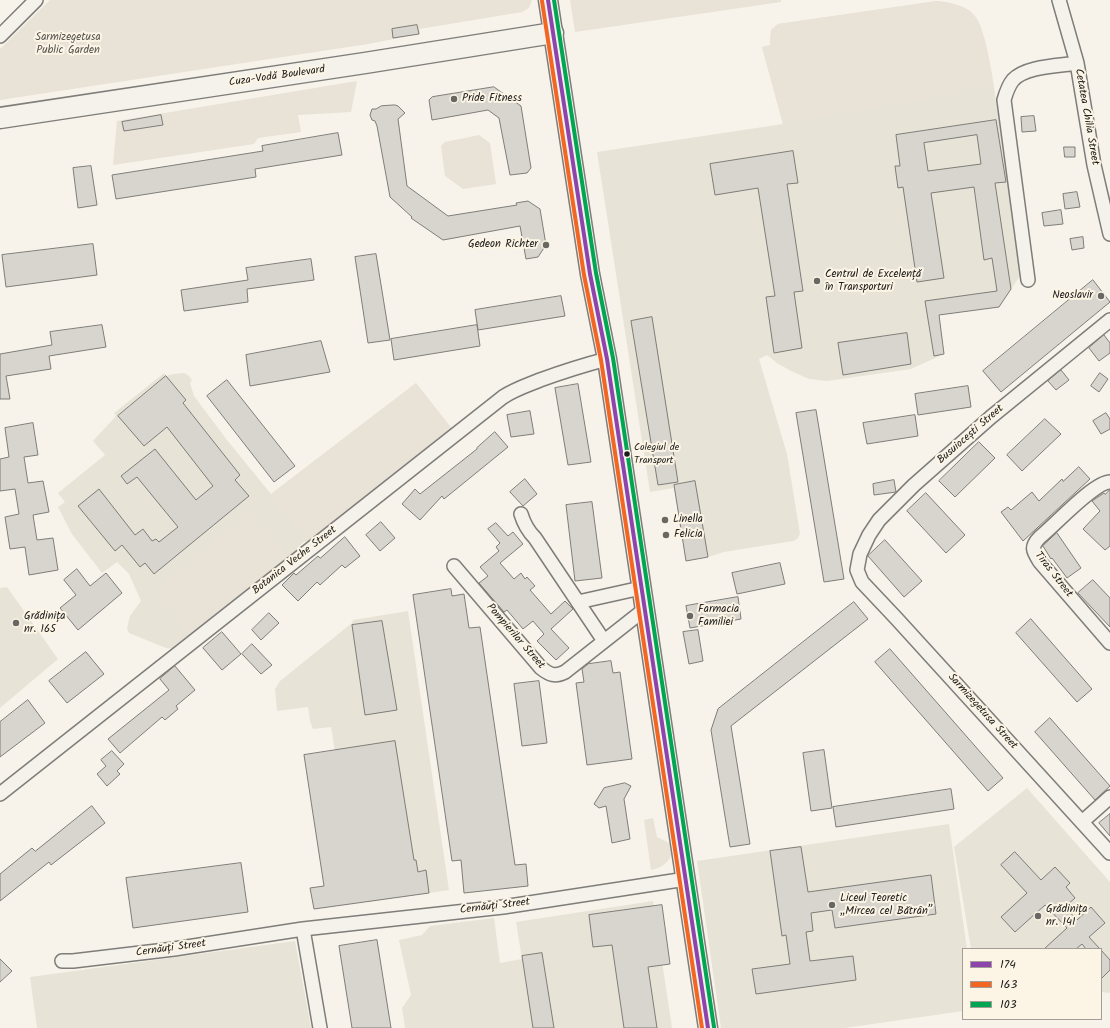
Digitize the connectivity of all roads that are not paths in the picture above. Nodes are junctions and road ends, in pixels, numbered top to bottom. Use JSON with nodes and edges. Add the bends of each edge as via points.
{"nodes":[{"id":1,"x":36,"y":0,"type":"edge"},
{"id":2,"x":548,"y":0,"type":"edge"},
{"id":3,"x":1059,"y":0,"type":"edge"},
{"id":4,"x":553,"y":33,"type":"junction"},
{"id":5,"x":0,"y":36,"type":"edge"},
{"id":6,"x":1077,"y":63,"type":"junction"},
{"id":7,"x":0,"y":118,"type":"edge"},
{"id":8,"x":1110,"y":234,"type":"edge"},
{"id":9,"x":1028,"y":280,"type":"dead end"},
{"id":10,"x":1110,"y":320,"type":"edge"},
{"id":11,"x":606,"y":359,"type":"junction"},
{"id":12,"x":1110,"y":482,"type":"edge"},
{"id":13,"x":521,"y":514,"type":"dead end"},
{"id":14,"x":454,"y":566,"type":"dead end"},
{"id":15,"x":857,"y":570,"type":"joint"},
{"id":16,"x":641,"y":588,"type":"junction"},
{"id":17,"x":578,"y":602,"type":"junction"},
{"id":18,"x":645,"y":609,"type":"junction"},
{"id":19,"x":604,"y":641,"type":"junction"},
{"id":20,"x":1110,"y":643,"type":"edge"},
{"id":21,"x":0,"y":794,"type":"edge"},
{"id":22,"x":1110,"y":797,"type":"edge"},
{"id":23,"x":1082,"y":822,"type":"junction"},
{"id":24,"x":1110,"y":853,"type":"edge"},
{"id":25,"x":686,"y":879,"type":"junction"},
{"id":26,"x":303,"y":929,"type":"junction"},
{"id":27,"x":62,"y":961,"type":"dead end"},
{"id":28,"x":320,"y":1028,"type":"edge"},
{"id":29,"x":708,"y":1028,"type":"edge"}],
"edges":[{"from":1,"to":5,"type":"street"},
{"from":2,"to":4,"type":"main road"},
{"from":3,"to":6,"type":"street","name":"Cetatea Chilia Street"},
{"from":4,"to":7,"type":"main road","name":"Cuza-Vodă Boulevard","via":[[365,64]]},
{"from":4,"to":11,"type":"main road","via":[[590,274]]},
{"from":6,"to":8,"type":"street","name":"Cetatea Chilia Street","via":[[1094,165]]},
{"from":6,"to":9,"type":"street","via":[[1023,73],[1013,80],[1004,100]]},
{"from":10,"to":15,"type":"street","name":"Busuiocești Street","via":[[991,417],[909,490],[879,520],[860,554]]},
{"from":11,"to":16,"type":"main road"},
{"from":11,"to":21,"type":"street","name":"Botanica Veche Street","via":[[544,379],[503,397]]},
{"from":12,"to":20,"type":"street","name":"Tiras Street","via":[[1105,482],[1094,489],[1040,537],[1034,543],[1033,549],[1040,562]]},
{"from":13,"to":17,"type":"street","via":[[529,532]]},
{"from":14,"to":19,"type":"street","name":"Pompierilor Street","via":[[541,668],[551,676],[565,672]]},
{"from":15,"to":23,"type":"street","name":"Sarmizegetusa Street","via":[[862,582]]},
{"from":16,"to":17,"type":"street"},
{"from":16,"to":18,"type":"main road"},
{"from":17,"to":19,"type":"street"},
{"from":18,"to":19,"type":"street","name":"Pompierilor Street"},
{"from":18,"to":25,"type":"main road"},
{"from":22,"to":23,"type":"street"},
{"from":23,"to":24,"type":"street","name":"Sarmizegetusa Street"},
{"from":25,"to":26,"type":"street","name":"Cernăuți Street","via":[[503,907]]},
{"from":25,"to":29,"type":"main road"},
{"from":26,"to":27,"type":"street","name":"Cernăuți Street","via":[[174,949]]},
{"from":26,"to":28,"type":"street"}]}
